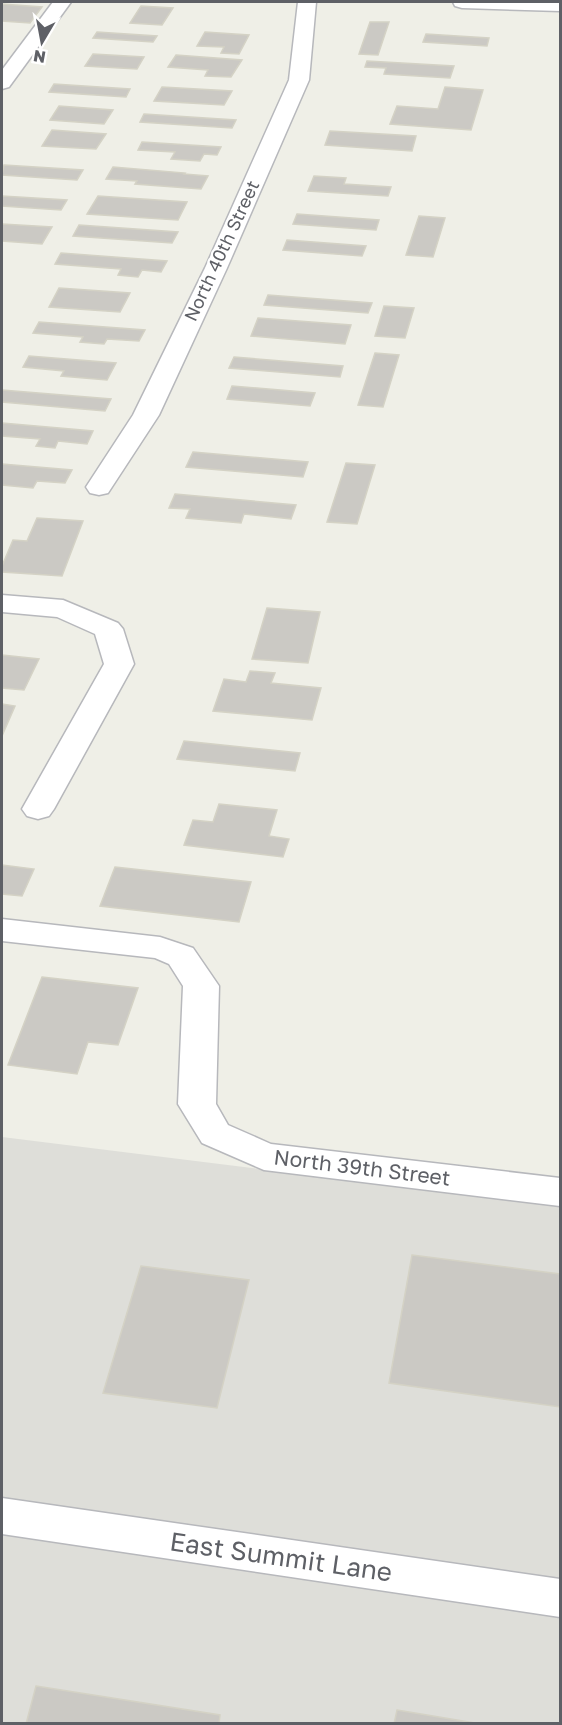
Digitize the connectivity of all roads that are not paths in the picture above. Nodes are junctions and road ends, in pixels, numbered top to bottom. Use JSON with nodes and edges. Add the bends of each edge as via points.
{"nodes":[{"id":1,"x":62,"y":2,"type":"edge"},
{"id":2,"x":308,"y":2,"type":"edge"},
{"id":3,"x":462,"y":2,"type":"edge"},
{"id":4,"x":520,"y":3,"type":"edge"},
{"id":5,"x":561,"y":6,"type":"edge"},
{"id":6,"x":2,"y":83,"type":"edge"},
{"id":7,"x":99,"y":487,"type":"dead end"},
{"id":8,"x":2,"y":604,"type":"edge"},
{"id":9,"x":38,"y":809,"type":"dead end"},
{"id":10,"x":2,"y":930,"type":"edge"},
{"id":11,"x":561,"y":1192,"type":"edge"},
{"id":12,"x":2,"y":1516,"type":"edge"},
{"id":13,"x":561,"y":1598,"type":"edge"}],
"edges":[{"from":1,"to":6,"type":"street"},
{"from":2,"to":7,"type":"street","name":"North 40th Street","via":[[299,80],[146,415]]},
{"from":3,"to":4,"type":"street"},
{"from":4,"to":5,"type":"street"},
{"from":8,"to":9,"type":"street","via":[[63,609],[108,629],[119,664]]},
{"from":10,"to":11,"type":"street","name":"North 39th Street","via":[[160,948],[181,956],[201,986],[197,1104],[215,1134],[264,1156]]},
{"from":12,"to":13,"type":"street","name":"East Summit Lane"}]}
